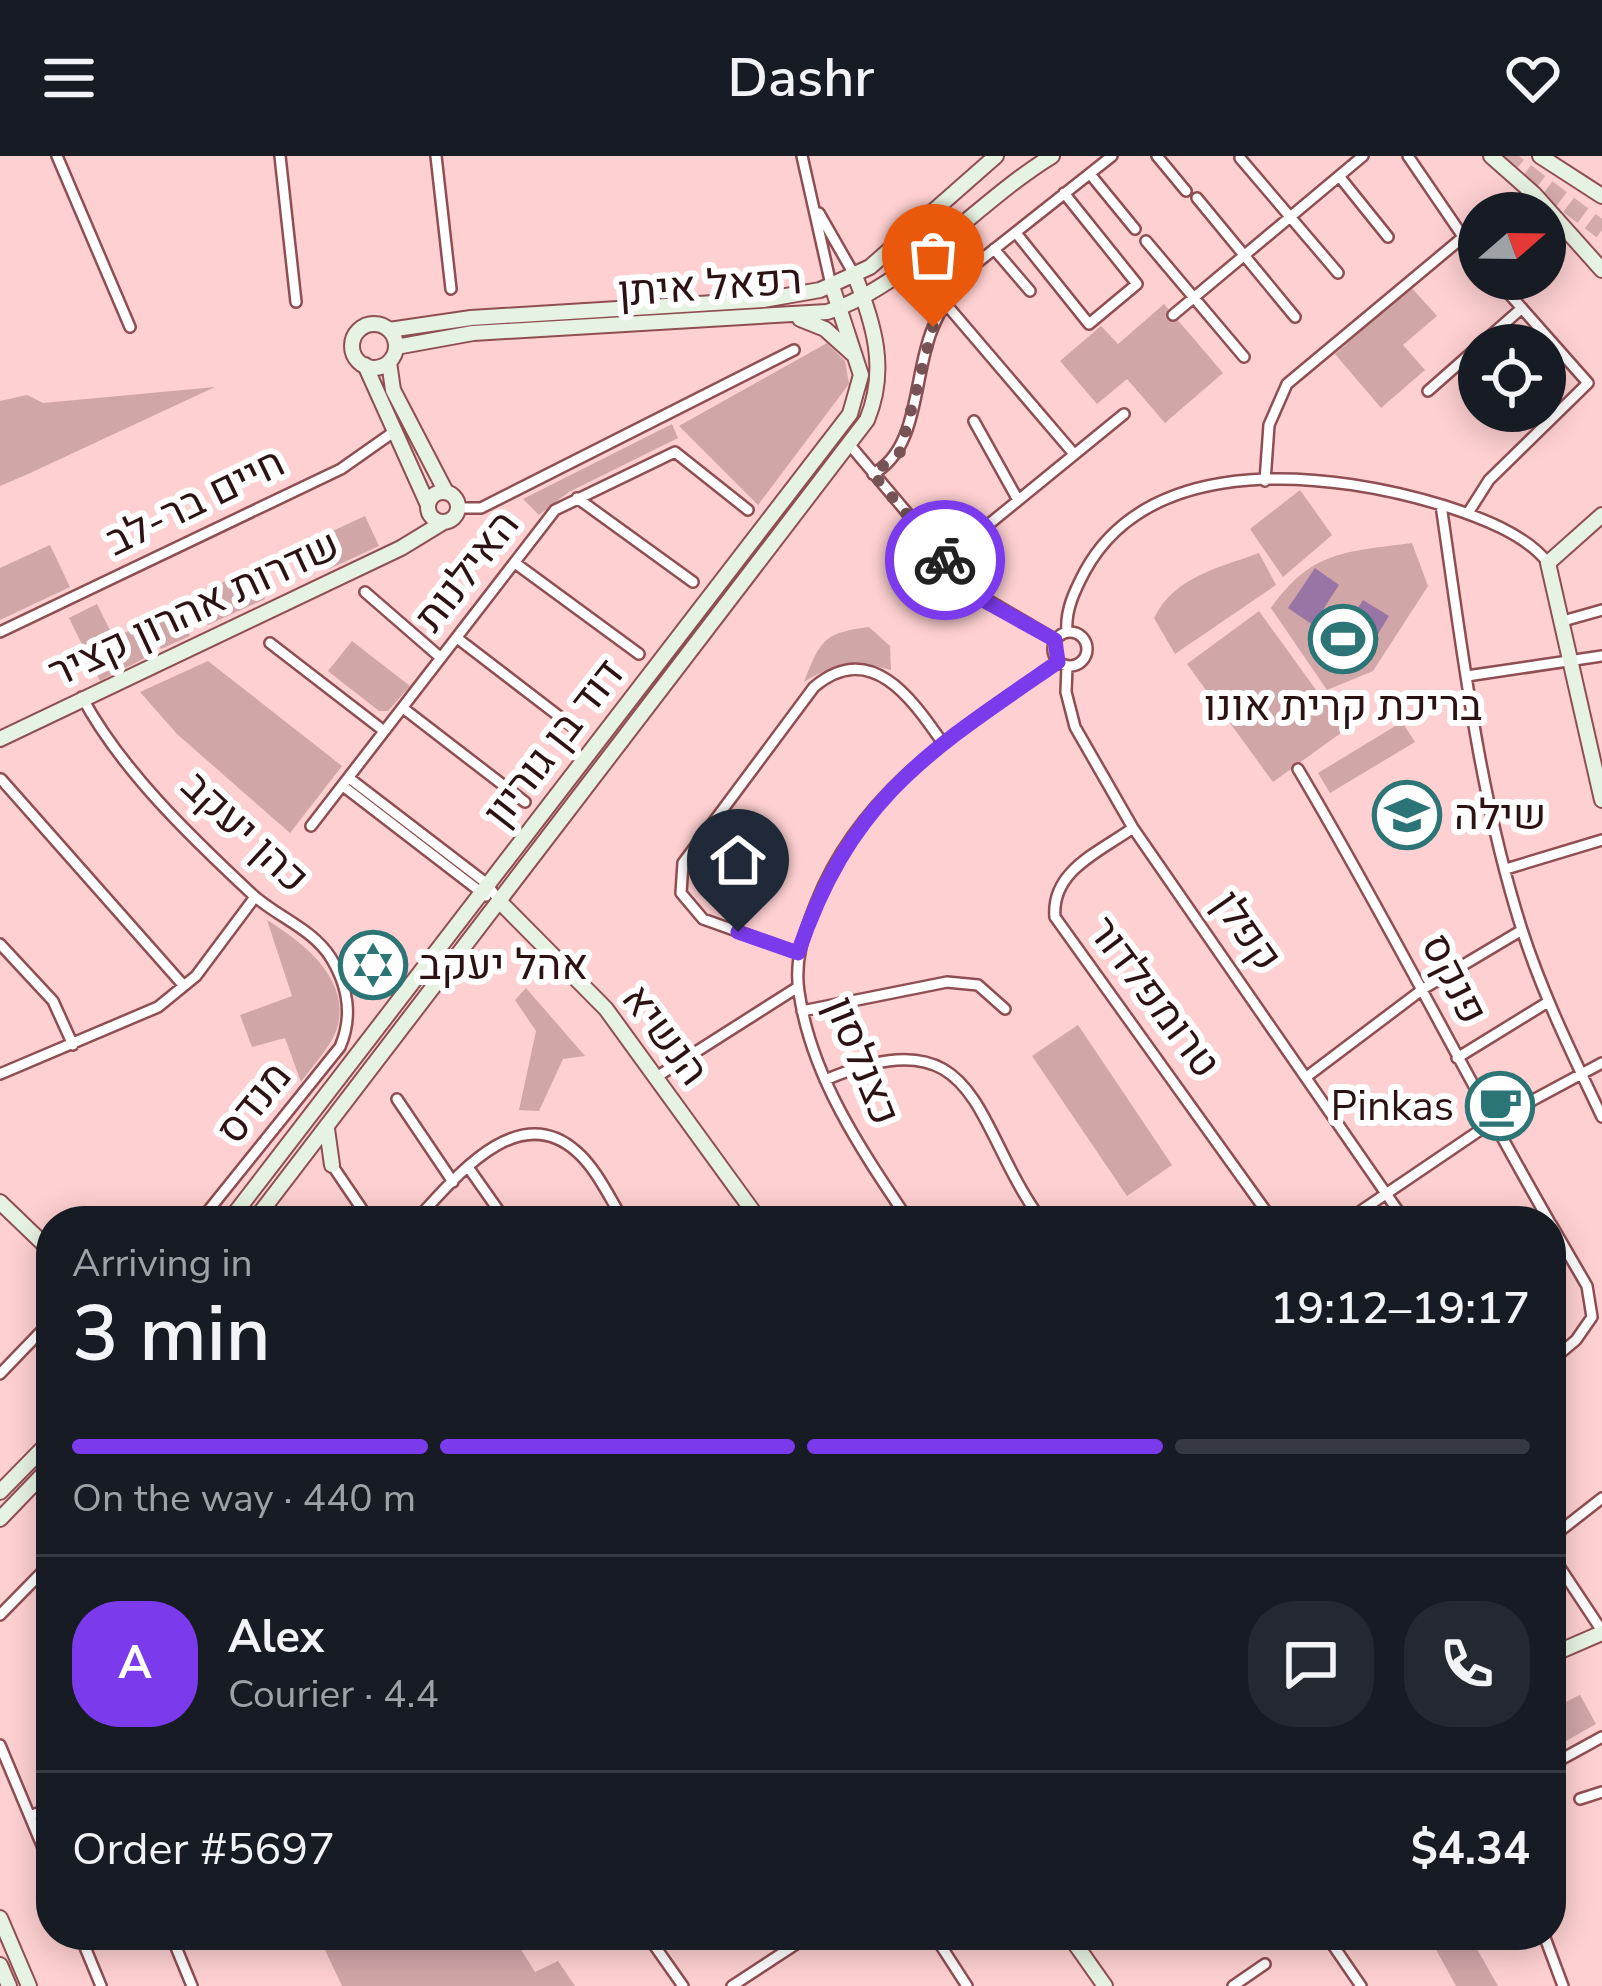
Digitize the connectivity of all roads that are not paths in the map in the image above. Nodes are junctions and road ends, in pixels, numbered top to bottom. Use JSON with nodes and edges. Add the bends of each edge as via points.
{"nodes":[{"id":1,"x":57,"y":156,"type":"edge"},
{"id":2,"x":280,"y":156,"type":"edge"},
{"id":3,"x":436,"y":156,"type":"edge"},
{"id":4,"x":802,"y":156,"type":"edge"},
{"id":5,"x":996,"y":156,"type":"edge"},
{"id":6,"x":1052,"y":156,"type":"edge"},
{"id":7,"x":1112,"y":156,"type":"edge"},
{"id":8,"x":1157,"y":156,"type":"edge"},
{"id":9,"x":1363,"y":156,"type":"edge"},
{"id":10,"x":1491,"y":156,"type":"edge"},
{"id":11,"x":1540,"y":156,"type":"edge"},
{"id":12,"x":1240,"y":158,"type":"edge"},
{"id":13,"x":1410,"y":158,"type":"edge"},
{"id":14,"x":1090,"y":174,"type":"junction"},
{"id":15,"x":1339,"y":176,"type":"junction"},
{"id":16,"x":1186,"y":191,"type":"dead end"},
{"id":17,"x":1064,"y":193,"type":"junction"},
{"id":18,"x":1602,"y":196,"type":"edge"},
{"id":19,"x":1197,"y":198,"type":"dead end"},
{"id":20,"x":816,"y":209,"type":"junction"},
{"id":21,"x":1290,"y":217,"type":"junction"},
{"id":22,"x":1135,"y":229,"type":"dead end"},
{"id":23,"x":1458,"y":232,"type":"edge"},
{"id":24,"x":1016,"y":233,"type":"junction"},
{"id":25,"x":1388,"y":237,"type":"dead end"},
{"id":26,"x":1146,"y":241,"type":"dead end"},
{"id":27,"x":1458,"y":241,"type":"edge"},
{"id":28,"x":994,"y":249,"type":"junction"},
{"id":29,"x":1244,"y":256,"type":"junction"},
{"id":30,"x":1602,"y":270,"type":"edge"},
{"id":31,"x":1339,"y":274,"type":"dead end"},
{"id":32,"x":855,"y":276,"type":"junction"},
{"id":33,"x":832,"y":286,"type":"junction"},
{"id":34,"x":451,"y":289,"type":"dead end"},
{"id":35,"x":1030,"y":291,"type":"dead end"},
{"id":36,"x":864,"y":298,"type":"junction"},
{"id":37,"x":1195,"y":298,"type":"junction"},
{"id":38,"x":1515,"y":300,"type":"edge"},
{"id":39,"x":296,"y":302,"type":"dead end"},
{"id":40,"x":945,"y":302,"type":"junction"},
{"id":41,"x":840,"y":308,"type":"junction"},
{"id":42,"x":1522,"y":308,"type":"junction"},
{"id":43,"x":1173,"y":315,"type":"dead end"},
{"id":44,"x":1294,"y":317,"type":"dead end"},
{"id":45,"x":789,"y":318,"type":"junction"},
{"id":46,"x":1504,"y":324,"type":"edge"},
{"id":47,"x":130,"y":327,"type":"dead end"},
{"id":48,"x":389,"y":330,"type":"junction"},
{"id":49,"x":794,"y":350,"type":"dead end"},
{"id":50,"x":392,"y":354,"type":"junction"},
{"id":51,"x":1244,"y":358,"type":"dead end"},
{"id":52,"x":858,"y":359,"type":"junction"},
{"id":53,"x":365,"y":365,"type":"junction"},
{"id":54,"x":1458,"y":365,"type":"edge"},
{"id":55,"x":1428,"y":392,"type":"dead end"},
{"id":56,"x":1124,"y":414,"type":"dead end"},
{"id":57,"x":400,"y":421,"type":"junction"},
{"id":58,"x":974,"y":421,"type":"dead end"},
{"id":59,"x":849,"y":444,"type":"junction"},
{"id":60,"x":1074,"y":454,"type":"junction"},
{"id":61,"x":873,"y":474,"type":"junction"},
{"id":62,"x":1265,"y":481,"type":"junction"},
{"id":63,"x":446,"y":492,"type":"junction"},
{"id":64,"x":577,"y":498,"type":"junction"},
{"id":65,"x":1018,"y":500,"type":"junction"},
{"id":66,"x":1441,"y":505,"type":"junction"},
{"id":67,"x":428,"y":507,"type":"junction"},
{"id":68,"x":459,"y":508,"type":"junction"},
{"id":69,"x":748,"y":510,"type":"dead end"},
{"id":70,"x":1468,"y":513,"type":"junction"},
{"id":71,"x":1602,"y":515,"type":"edge"},
{"id":72,"x":442,"y":523,"type":"junction"},
{"id":73,"x":415,"y":538,"type":"junction"},
{"id":74,"x":944,"y":560,"type":"junction"},
{"id":75,"x":515,"y":563,"type":"junction"},
{"id":76,"x":1548,"y":563,"type":"junction"},
{"id":77,"x":693,"y":582,"type":"dead end"},
{"id":78,"x":365,"y":592,"type":"dead end"},
{"id":79,"x":1602,"y":610,"type":"edge"},
{"id":80,"x":1563,"y":621,"type":"junction"},
{"id":81,"x":0,"y":632,"type":"edge"},
{"id":82,"x":1067,"y":632,"type":"junction"},
{"id":83,"x":457,"y":638,"type":"junction"},
{"id":84,"x":1055,"y":640,"type":"junction"},
{"id":85,"x":270,"y":643,"type":"dead end"},
{"id":86,"x":639,"y":653,"type":"dead end"},
{"id":87,"x":1602,"y":656,"type":"edge"},
{"id":88,"x":441,"y":658,"type":"junction"},
{"id":89,"x":1570,"y":662,"type":"junction"},
{"id":90,"x":1062,"y":664,"type":"junction"},
{"id":91,"x":1466,"y":676,"type":"junction"},
{"id":92,"x":82,"y":697,"type":"junction"},
{"id":93,"x":403,"y":708,"type":"junction"},
{"id":94,"x":578,"y":730,"type":"dead end"},
{"id":95,"x":383,"y":731,"type":"junction"},
{"id":96,"x":0,"y":739,"type":"edge"},
{"id":97,"x":942,"y":742,"type":"junction"},
{"id":98,"x":1298,"y":769,"type":"dead end"},
{"id":99,"x":1,"y":778,"type":"edge"},
{"id":100,"x":346,"y":782,"type":"junction"},
{"id":101,"x":1602,"y":800,"type":"edge"},
{"id":102,"x":525,"y":802,"type":"dead end"},
{"id":103,"x":311,"y":826,"type":"dead end"},
{"id":104,"x":1133,"y":828,"type":"junction"},
{"id":105,"x":1602,"y":840,"type":"edge"},
{"id":106,"x":1506,"y":869,"type":"junction"},
{"id":107,"x":482,"y":888,"type":"junction"},
{"id":108,"x":255,"y":897,"type":"junction"},
{"id":109,"x":501,"y":903,"type":"junction"},
{"id":110,"x":1522,"y":930,"type":"junction"},
{"id":111,"x":0,"y":944,"type":"edge"},
{"id":112,"x":798,"y":953,"type":"junction"},
{"id":113,"x":184,"y":986,"type":"junction"},
{"id":114,"x":798,"y":987,"type":"junction"},
{"id":115,"x":1423,"y":989,"type":"junction"},
{"id":116,"x":1548,"y":1002,"type":"junction"},
{"id":117,"x":1005,"y":1009,"type":"dead end"},
{"id":118,"x":802,"y":1011,"type":"junction"},
{"id":119,"x":349,"y":1020,"type":"joint"},
{"id":120,"x":73,"y":1045,"type":"junction"},
{"id":121,"x":1456,"y":1058,"type":"junction"},
{"id":122,"x":1602,"y":1063,"type":"edge"},
{"id":123,"x":1581,"y":1072,"type":"junction"},
{"id":124,"x":0,"y":1074,"type":"edge"},
{"id":125,"x":1309,"y":1075,"type":"junction"},
{"id":126,"x":658,"y":1076,"type":"junction"},
{"id":127,"x":825,"y":1080,"type":"junction"},
{"id":128,"x":397,"y":1099,"type":"dead end"},
{"id":129,"x":1602,"y":1117,"type":"edge"},
{"id":130,"x":1492,"y":1122,"type":"junction"},
{"id":131,"x":327,"y":1127,"type":"junction"},
{"id":132,"x":332,"y":1165,"type":"junction"},
{"id":133,"x":298,"y":1166,"type":"junction"},
{"id":134,"x":469,"y":1167,"type":"junction"},
{"id":135,"x":453,"y":1182,"type":"junction"},
{"id":136,"x":1386,"y":1191,"type":"junction"},
{"id":137,"x":1,"y":1205,"type":"edge"},
{"id":138,"x":212,"y":1206,"type":"edge"},
{"id":139,"x":240,"y":1206,"type":"edge"},
{"id":140,"x":266,"y":1206,"type":"edge"},
{"id":141,"x":360,"y":1206,"type":"edge"},
{"id":142,"x":430,"y":1206,"type":"edge"},
{"id":143,"x":496,"y":1206,"type":"edge"},
{"id":144,"x":614,"y":1206,"type":"edge"},
{"id":145,"x":749,"y":1206,"type":"edge"},
{"id":146,"x":900,"y":1206,"type":"edge"},
{"id":147,"x":1033,"y":1206,"type":"edge"},
{"id":148,"x":1262,"y":1206,"type":"edge"},
{"id":149,"x":1366,"y":1206,"type":"edge"},
{"id":150,"x":1396,"y":1206,"type":"edge"},
{"id":151,"x":1540,"y":1206,"type":"edge"},
{"id":152,"x":36,"y":1236,"type":"edge"},
{"id":153,"x":1566,"y":1251,"type":"edge"},
{"id":154,"x":36,"y":1337,"type":"edge"},
{"id":155,"x":1566,"y":1348,"type":"edge"},
{"id":156,"x":0,"y":1374,"type":"edge"},
{"id":157,"x":36,"y":1455,"type":"edge"},
{"id":158,"x":36,"y":1482,"type":"edge"},
{"id":159,"x":0,"y":1492,"type":"edge"},
{"id":160,"x":1602,"y":1498,"type":"edge"},
{"id":161,"x":0,"y":1519,"type":"edge"},
{"id":162,"x":1566,"y":1526,"type":"edge"},
{"id":163,"x":1566,"y":1577,"type":"edge"},
{"id":164,"x":36,"y":1578,"type":"edge"},
{"id":165,"x":0,"y":1615,"type":"edge"},
{"id":166,"x":1602,"y":1632,"type":"edge"},
{"id":167,"x":1566,"y":1648,"type":"edge"},
{"id":168,"x":1602,"y":1737,"type":"edge"},
{"id":169,"x":0,"y":1745,"type":"edge"},
{"id":170,"x":1566,"y":1757,"type":"edge"},
{"id":171,"x":1602,"y":1792,"type":"edge"},
{"id":172,"x":1580,"y":1799,"type":"dead end"},
{"id":173,"x":36,"y":1813,"type":"edge"},
{"id":174,"x":29,"y":1816,"type":"junction"},
{"id":175,"x":36,"y":1832,"type":"edge"},
{"id":176,"x":0,"y":1918,"type":"edge"},
{"id":177,"x":4,"y":1949,"type":"edge"},
{"id":178,"x":86,"y":1950,"type":"edge"},
{"id":179,"x":177,"y":1950,"type":"edge"},
{"id":180,"x":657,"y":1950,"type":"edge"},
{"id":181,"x":787,"y":1950,"type":"edge"},
{"id":182,"x":944,"y":1950,"type":"edge"},
{"id":183,"x":1080,"y":1950,"type":"edge"},
{"id":184,"x":1336,"y":1950,"type":"edge"},
{"id":185,"x":1550,"y":1950,"type":"edge"},
{"id":186,"x":1265,"y":1964,"type":"dead end"},
{"id":187,"x":0,"y":1965,"type":"edge"},
{"id":188,"x":4,"y":1985,"type":"edge"},
{"id":189,"x":28,"y":1986,"type":"edge"},
{"id":190,"x":101,"y":1986,"type":"edge"},
{"id":191,"x":193,"y":1986,"type":"edge"},
{"id":192,"x":683,"y":1986,"type":"edge"},
{"id":193,"x":732,"y":1986,"type":"edge"},
{"id":194,"x":967,"y":1986,"type":"edge"},
{"id":195,"x":1105,"y":1986,"type":"edge"},
{"id":196,"x":1233,"y":1986,"type":"edge"},
{"id":197,"x":1361,"y":1986,"type":"edge"},
{"id":198,"x":1563,"y":1986,"type":"edge"}],
"edges":[{"from":1,"to":47,"type":"street"},
{"from":2,"to":39,"type":"street"},
{"from":3,"to":34,"type":"street"},
{"from":4,"to":20,"type":"street"},
{"from":5,"to":32,"type":"main road","name":"רפאל איתן"},
{"from":6,"to":36,"type":"main road","name":"רפאל איתן"},
{"from":7,"to":14,"type":"street"},
{"from":8,"to":16,"type":"street"},
{"from":9,"to":15,"type":"street"},
{"from":10,"to":30,"type":"main road"},
{"from":11,"to":18,"type":"main road"},
{"from":12,"to":21,"type":"street"},
{"from":13,"to":23,"type":"street"},
{"from":14,"to":17,"type":"street"},
{"from":14,"to":22,"type":"street"},
{"from":15,"to":21,"type":"street"},
{"from":15,"to":25,"type":"street"},
{"from":17,"to":24,"type":"street"},
{"from":17,"to":24,"type":"street","via":[[1137,284],[1089,324]]},
{"from":19,"to":29,"type":"street"},
{"from":20,"to":32,"type":"street"},
{"from":20,"to":33,"type":"street"},
{"from":21,"to":29,"type":"street"},
{"from":21,"to":31,"type":"street"},
{"from":24,"to":28,"type":"street"},
{"from":26,"to":37,"type":"street"},
{"from":27,"to":62,"type":"street","via":[[1287,383],[1269,425]]},
{"from":28,"to":35,"type":"street"},
{"from":28,"to":40,"type":"street"},
{"from":29,"to":37,"type":"street"},
{"from":29,"to":44,"type":"street"},
{"from":32,"to":33,"type":"main road","name":"רפאל איתן"},
{"from":32,"to":36,"type":"main road","name":"דוד בן גוריון"},
{"from":33,"to":41,"type":"main road","name":"דוד בן גוריון"},
{"from":33,"to":48,"type":"main road","name":"רפאל איתן","via":[[787,297]]},
{"from":36,"to":41,"type":"main road","name":"רפאל איתן"},
{"from":36,"to":59,"type":"main road","name":"דוד בן גוריון","via":[[878,386]]},
{"from":37,"to":43,"type":"street"},
{"from":37,"to":51,"type":"street"},
{"from":38,"to":42,"type":"street"},
{"from":40,"to":60,"type":"street"},
{"from":40,"to":61,"type":"street","via":[[900,452]]},
{"from":41,"to":45,"type":"main road","name":"רפאל איתן"},
{"from":41,"to":52,"type":"main road","name":"דוד בן גוריון"},
{"from":42,"to":46,"type":"street"},
{"from":42,"to":70,"type":"street","via":[[1588,383],[1489,480]]},
{"from":45,"to":50,"type":"main road","name":"רפאל איתן","via":[[473,333]]},
{"from":45,"to":52,"type":"main road","via":[[826,328]]},
{"from":48,"to":50,"type":"main road"},
{"from":48,"to":53,"type":"main road","via":[[371,324],[355,335],[354,355]]},
{"from":49,"to":68,"type":"street","via":[[481,508]]},
{"from":50,"to":53,"type":"main road"},
{"from":50,"to":57,"type":"main road"},
{"from":52,"to":107,"type":"main road","name":"דוד בן גוריון","via":[[860,390],[850,414]]},
{"from":53,"to":57,"type":"main road"},
{"from":54,"to":55,"type":"street"},
{"from":56,"to":60,"type":"street"},
{"from":57,"to":63,"type":"main road"},
{"from":57,"to":67,"type":"main road"},
{"from":57,"to":81,"type":"street","name":"חיים בר-לב","via":[[341,469]]},
{"from":58,"to":65,"type":"street"},
{"from":59,"to":61,"type":"street"},
{"from":59,"to":109,"type":"main road","name":"דוד בן גוריון"},
{"from":60,"to":65,"type":"street"},
{"from":61,"to":74,"type":"street"},
{"from":62,"to":66,"type":"street","via":[[1360,482]]},
{"from":62,"to":82,"type":"street","via":[[1204,486],[1138,516],[1096,554],[1072,600]]},
{"from":63,"to":67,"type":"main road"},
{"from":63,"to":68,"type":"main road"},
{"from":64,"to":69,"type":"street","name":"האילנות","via":[[675,452]]},
{"from":64,"to":75,"type":"street","name":"האילנות","via":[[555,510]]},
{"from":64,"to":77,"type":"street"},
{"from":65,"to":74,"type":"street"},
{"from":66,"to":70,"type":"street"},
{"from":66,"to":91,"type":"street"},
{"from":67,"to":72,"type":"main road"},
{"from":67,"to":73,"type":"main road"},
{"from":68,"to":72,"type":"main road"},
{"from":70,"to":76,"type":"street"},
{"from":71,"to":76,"type":"main road"},
{"from":72,"to":73,"type":"main road","name":"שדרות אהרון קציר"},
{"from":73,"to":92,"type":"main road","name":"שדרות אהרון קציר"},
{"from":74,"to":84,"type":"street","via":[[983,600]]},
{"from":75,"to":83,"type":"street","name":"האילנות"},
{"from":75,"to":86,"type":"street"},
{"from":76,"to":80,"type":"main road"},
{"from":78,"to":88,"type":"street"},
{"from":79,"to":80,"type":"street"},
{"from":80,"to":89,"type":"main road"},
{"from":82,"to":84,"type":"street"},
{"from":82,"to":90,"type":"street","via":[[1087,647],[1083,660]]},
{"from":83,"to":88,"type":"street","name":"האילנות"},
{"from":83,"to":94,"type":"street"},
{"from":84,"to":90,"type":"street"},
{"from":85,"to":95,"type":"street"},
{"from":87,"to":89,"type":"street"},
{"from":88,"to":93,"type":"street","name":"האילנות"},
{"from":89,"to":91,"type":"street"},
{"from":89,"to":101,"type":"main road"},
{"from":90,"to":97,"type":"street","name":"כצנלסון"},
{"from":90,"to":104,"type":"street","name":"קפלן","via":[[1075,728]]},
{"from":91,"to":106,"type":"street"},
{"from":92,"to":96,"type":"main road","name":"שדרות אהרון קציר"},
{"from":92,"to":108,"type":"street","name":"כהן יעקב","via":[[105,740]]},
{"from":93,"to":95,"type":"street","name":"האילנות"},
{"from":93,"to":102,"type":"street"},
{"from":95,"to":100,"type":"street","name":"האילנות"},
{"from":97,"to":112,"type":"street","name":"כצנלסון","via":[[875,802],[822,889]]},
{"from":97,"to":112,"type":"street","via":[[895,681],[868,670],[836,674],[814,687],[683,863],[681,893],[703,919]]},
{"from":98,"to":115,"type":"street","name":"פנקס"},
{"from":99,"to":113,"type":"street"},
{"from":100,"to":103,"type":"street","name":"האילנות"},
{"from":100,"to":107,"type":"street"},
{"from":104,"to":125,"type":"street","name":"קפלן"},
{"from":104,"to":148,"type":"street","name":"טרומפלדור","via":[[1065,876],[1055,917]]},
{"from":105,"to":106,"type":"street"},
{"from":106,"to":110,"type":"street"},
{"from":107,"to":109,"type":"street"},
{"from":107,"to":139,"type":"main road","name":"דוד בן גוריון"},
{"from":108,"to":113,"type":"street"},
{"from":108,"to":119,"type":"street","name":"כהן יעקב","via":[[329,955]]},
{"from":109,"to":126,"type":"main road","name":"הנשיא","via":[[606,1009]]},
{"from":109,"to":131,"type":"main road","name":"דוד בן גוריון"},
{"from":110,"to":115,"type":"street"},
{"from":110,"to":116,"type":"street"},
{"from":111,"to":120,"type":"street","via":[[53,1001]]},
{"from":112,"to":114,"type":"street","name":"כצנלסון"},
{"from":113,"to":120,"type":"street","via":[[158,1007]]},
{"from":114,"to":118,"type":"street","name":"כצנלסון"},
{"from":114,"to":126,"type":"street"},
{"from":115,"to":121,"type":"street","name":"פנקס"},
{"from":115,"to":125,"type":"street"},
{"from":116,"to":121,"type":"street"},
{"from":116,"to":123,"type":"street"},
{"from":117,"to":118,"type":"street","via":[[978,985],[947,982]]},
{"from":118,"to":127,"type":"street","name":"כצנלסון"},
{"from":119,"to":138,"type":"street","name":"מנדס","via":[[328,1064]]},
{"from":120,"to":124,"type":"street"},
{"from":121,"to":130,"type":"street","name":"פנקס"},
{"from":122,"to":123,"type":"street"},
{"from":123,"to":129,"type":"street"},
{"from":123,"to":130,"type":"street"},
{"from":125,"to":136,"type":"street","name":"קפלן"},
{"from":126,"to":145,"type":"main road","name":"הנשיא"},
{"from":127,"to":146,"type":"street","name":"כצנלסון"},
{"from":127,"to":147,"type":"street","via":[[898,1060],[960,1078]]},
{"from":128,"to":135,"type":"street"},
{"from":130,"to":136,"type":"street"},
{"from":130,"to":151,"type":"street","name":"פנקס"},
{"from":131,"to":132,"type":"main road"},
{"from":131,"to":133,"type":"main road","name":"דוד בן גוריון"},
{"from":132,"to":133,"type":"main road","via":[[313,1159]]},
{"from":132,"to":141,"type":"street"},
{"from":133,"to":140,"type":"main road","name":"דוד בן גוריון"},
{"from":134,"to":135,"type":"street"},
{"from":134,"to":143,"type":"street"},
{"from":134,"to":144,"type":"street","via":[[516,1137],[556,1140],[575,1150]]},
{"from":135,"to":142,"type":"street"},
{"from":136,"to":149,"type":"street"},
{"from":136,"to":150,"type":"street","name":"קפלן"},
{"from":137,"to":152,"type":"main road"},
{"from":153,"to":155,"type":"street","name":"פנקס","via":[[1592,1317]]},
{"from":154,"to":156,"type":"street"},
{"from":157,"to":159,"type":"main road"},
{"from":158,"to":161,"type":"main road"},
{"from":160,"to":162,"type":"street"},
{"from":163,"to":166,"type":"street"},
{"from":164,"to":165,"type":"street"},
{"from":166,"to":167,"type":"main road"},
{"from":168,"to":170,"type":"street"},
{"from":169,"to":174,"type":"street"},
{"from":171,"to":172,"type":"street"},
{"from":173,"to":174,"type":"street"},
{"from":174,"to":175,"type":"street"},
{"from":176,"to":177,"type":"main road"},
{"from":177,"to":189,"type":"main road"},
{"from":178,"to":190,"type":"street"},
{"from":179,"to":191,"type":"street"},
{"from":180,"to":192,"type":"street"},
{"from":181,"to":193,"type":"street"},
{"from":182,"to":194,"type":"street"},
{"from":183,"to":195,"type":"main road"},
{"from":184,"to":197,"type":"street"},
{"from":185,"to":198,"type":"street"},
{"from":186,"to":196,"type":"street"},
{"from":187,"to":188,"type":"main road"}]}
